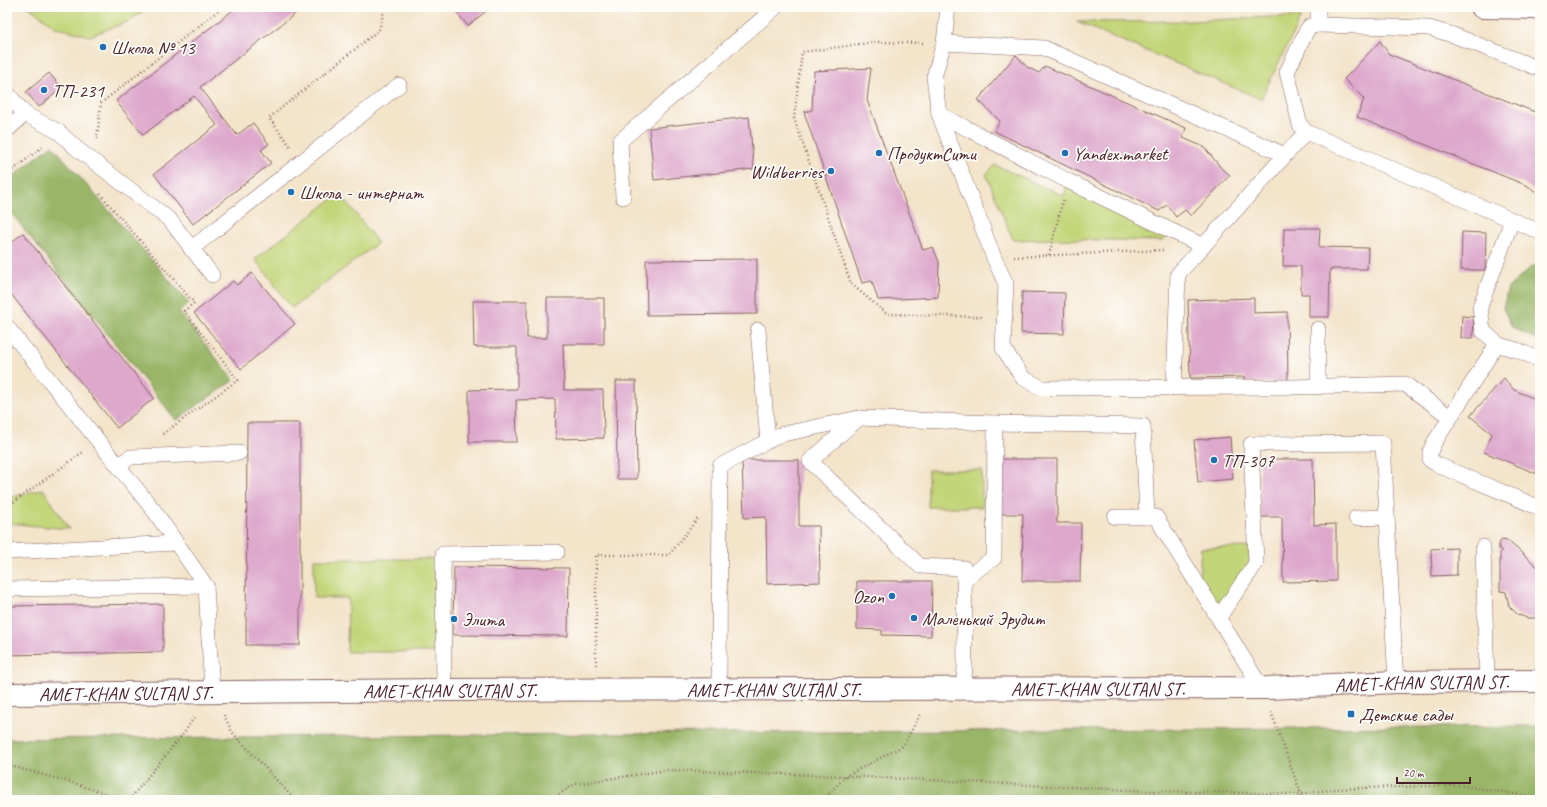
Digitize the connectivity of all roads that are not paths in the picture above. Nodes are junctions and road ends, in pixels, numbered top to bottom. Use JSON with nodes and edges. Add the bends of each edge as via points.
{"nodes":[{"id":1,"x":776,"y":7,"type":"edge"},
{"id":2,"x":948,"y":7,"type":"edge"},
{"id":3,"x":1318,"y":7,"type":"edge"},
{"id":4,"x":1482,"y":7,"type":"edge"},
{"id":5,"x":1540,"y":8,"type":"edge"},
{"id":6,"x":1318,"y":25,"type":"junction"},
{"id":7,"x":944,"y":43,"type":"junction"},
{"id":8,"x":1540,"y":69,"type":"edge"},
{"id":9,"x":399,"y":85,"type":"dead end"},
{"id":10,"x":7,"y":93,"type":"edge"},
{"id":11,"x":25,"y":114,"type":"junction"},
{"id":12,"x":939,"y":114,"type":"junction"},
{"id":13,"x":7,"y":130,"type":"edge"},
{"id":14,"x":1306,"y":132,"type":"junction"},
{"id":15,"x":1285,"y":155,"type":"junction"},
{"id":16,"x":623,"y":197,"type":"dead end"},
{"id":17,"x":1512,"y":220,"type":"junction"},
{"id":18,"x":1540,"y":232,"type":"edge"},
{"id":19,"x":1203,"y":246,"type":"junction"},
{"id":20,"x":191,"y":248,"type":"junction"},
{"id":21,"x":212,"y":275,"type":"dead end"},
{"id":22,"x":7,"y":327,"type":"edge"},
{"id":23,"x":1318,"y":329,"type":"dead end"},
{"id":24,"x":758,"y":330,"type":"dead end"},
{"id":25,"x":1499,"y":344,"type":"junction"},
{"id":26,"x":1540,"y":360,"type":"edge"},
{"id":27,"x":1318,"y":387,"type":"junction"},
{"id":28,"x":1174,"y":388,"type":"junction"},
{"id":29,"x":1450,"y":417,"type":"junction"},
{"id":30,"x":859,"y":418,"type":"junction"},
{"id":31,"x":995,"y":423,"type":"junction"},
{"id":32,"x":768,"y":441,"type":"junction"},
{"id":33,"x":239,"y":453,"type":"dead end"},
{"id":34,"x":118,"y":465,"type":"junction"},
{"id":35,"x":1540,"y":508,"type":"edge"},
{"id":36,"x":1115,"y":516,"type":"dead end"},
{"id":37,"x":1146,"y":517,"type":"junction"},
{"id":38,"x":1387,"y":517,"type":"junction"},
{"id":39,"x":1356,"y":518,"type":"dead end"},
{"id":40,"x":176,"y":543,"type":"junction"},
{"id":41,"x":1483,"y":547,"type":"dead end"},
{"id":42,"x":7,"y":552,"type":"edge"},
{"id":43,"x":556,"y":552,"type":"dead end"},
{"id":44,"x":964,"y":578,"type":"junction"},
{"id":45,"x":206,"y":586,"type":"junction"},
{"id":46,"x":7,"y":589,"type":"edge"},
{"id":47,"x":1219,"y":617,"type":"junction"},
{"id":48,"x":1540,"y":681,"type":"edge"},
{"id":49,"x":1396,"y":682,"type":"junction"},
{"id":50,"x":1487,"y":682,"type":"junction"},
{"id":51,"x":964,"y":688,"type":"junction"},
{"id":52,"x":1264,"y":688,"type":"junction"},
{"id":53,"x":444,"y":690,"type":"junction"},
{"id":54,"x":719,"y":690,"type":"junction"},
{"id":55,"x":212,"y":692,"type":"junction"},
{"id":56,"x":7,"y":694,"type":"edge"}],
"edges":[{"from":1,"to":16,"type":"lane","via":[[620,141]]},
{"from":2,"to":7,"type":"lane"},
{"from":3,"to":6,"type":"lane"},
{"from":4,"to":5,"type":"main road"},
{"from":6,"to":8,"type":"lane","via":[[1429,28]]},
{"from":6,"to":14,"type":"lane","via":[[1310,26],[1307,30],[1287,72],[1300,125]]},
{"from":7,"to":12,"type":"lane","via":[[934,77]]},
{"from":7,"to":15,"type":"lane","via":[[1044,48]]},
{"from":9,"to":20,"type":"lane"},
{"from":10,"to":11,"type":"lane"},
{"from":11,"to":13,"type":"lane"},
{"from":11,"to":20,"type":"lane","via":[[59,132],[170,220]]},
{"from":12,"to":19,"type":"lane","via":[[1068,181]]},
{"from":12,"to":28,"type":"lane","via":[[1006,284],[1003,348],[1022,378],[1042,388]]},
{"from":14,"to":15,"type":"lane"},
{"from":14,"to":17,"type":"lane"},
{"from":15,"to":19,"type":"lane"},
{"from":17,"to":18,"type":"lane"},
{"from":17,"to":25,"type":"lane","via":[[1480,307],[1483,331]]},
{"from":19,"to":28,"type":"lane","via":[[1178,274]]},
{"from":20,"to":21,"type":"lane"},
{"from":22,"to":34,"type":"lane"},
{"from":23,"to":27,"type":"lane"},
{"from":24,"to":32,"type":"lane"},
{"from":25,"to":26,"type":"lane"},
{"from":25,"to":29,"type":"lane"},
{"from":27,"to":28,"type":"lane"},
{"from":27,"to":29,"type":"lane","via":[[1405,384]]},
{"from":29,"to":35,"type":"lane","via":[[1434,443],[1430,460]]},
{"from":30,"to":31,"type":"lane"},
{"from":30,"to":32,"type":"lane","via":[[779,435]]},
{"from":30,"to":44,"type":"lane","via":[[810,461],[920,566],[964,568]]},
{"from":31,"to":37,"type":"lane","via":[[1143,426]]},
{"from":31,"to":44,"type":"lane","via":[[994,558]]},
{"from":32,"to":54,"type":"lane","via":[[720,466]]},
{"from":33,"to":34,"type":"lane","via":[[131,457]]},
{"from":34,"to":40,"type":"lane"},
{"from":36,"to":37,"type":"lane"},
{"from":37,"to":47,"type":"lane","via":[[1156,517]]},
{"from":38,"to":39,"type":"lane"},
{"from":38,"to":47,"type":"lane","via":[[1383,443],[1251,444],[1256,563]]},
{"from":38,"to":49,"type":"lane"},
{"from":40,"to":42,"type":"lane"},
{"from":40,"to":45,"type":"lane"},
{"from":41,"to":50,"type":"lane"},
{"from":43,"to":53,"type":"lane","via":[[443,554]]},
{"from":44,"to":51,"type":"lane"},
{"from":45,"to":46,"type":"lane"},
{"from":45,"to":55,"type":"lane"},
{"from":47,"to":52,"type":"lane"},
{"from":48,"to":50,"type":"main road","name":"AMET-KHAN SULTAN ST."},
{"from":49,"to":50,"type":"main road","name":"AMET-KHAN SULTAN ST."},
{"from":49,"to":52,"type":"main road","name":"AMET-KHAN SULTAN ST."},
{"from":51,"to":52,"type":"main road","name":"AMET-KHAN SULTAN ST."},
{"from":51,"to":54,"type":"main road","name":"AMET-KHAN SULTAN ST."},
{"from":53,"to":54,"type":"main road","name":"AMET-KHAN SULTAN ST."},
{"from":53,"to":55,"type":"main road","name":"AMET-KHAN SULTAN ST."},
{"from":55,"to":56,"type":"main road","name":"AMET-KHAN SULTAN ST."}]}
